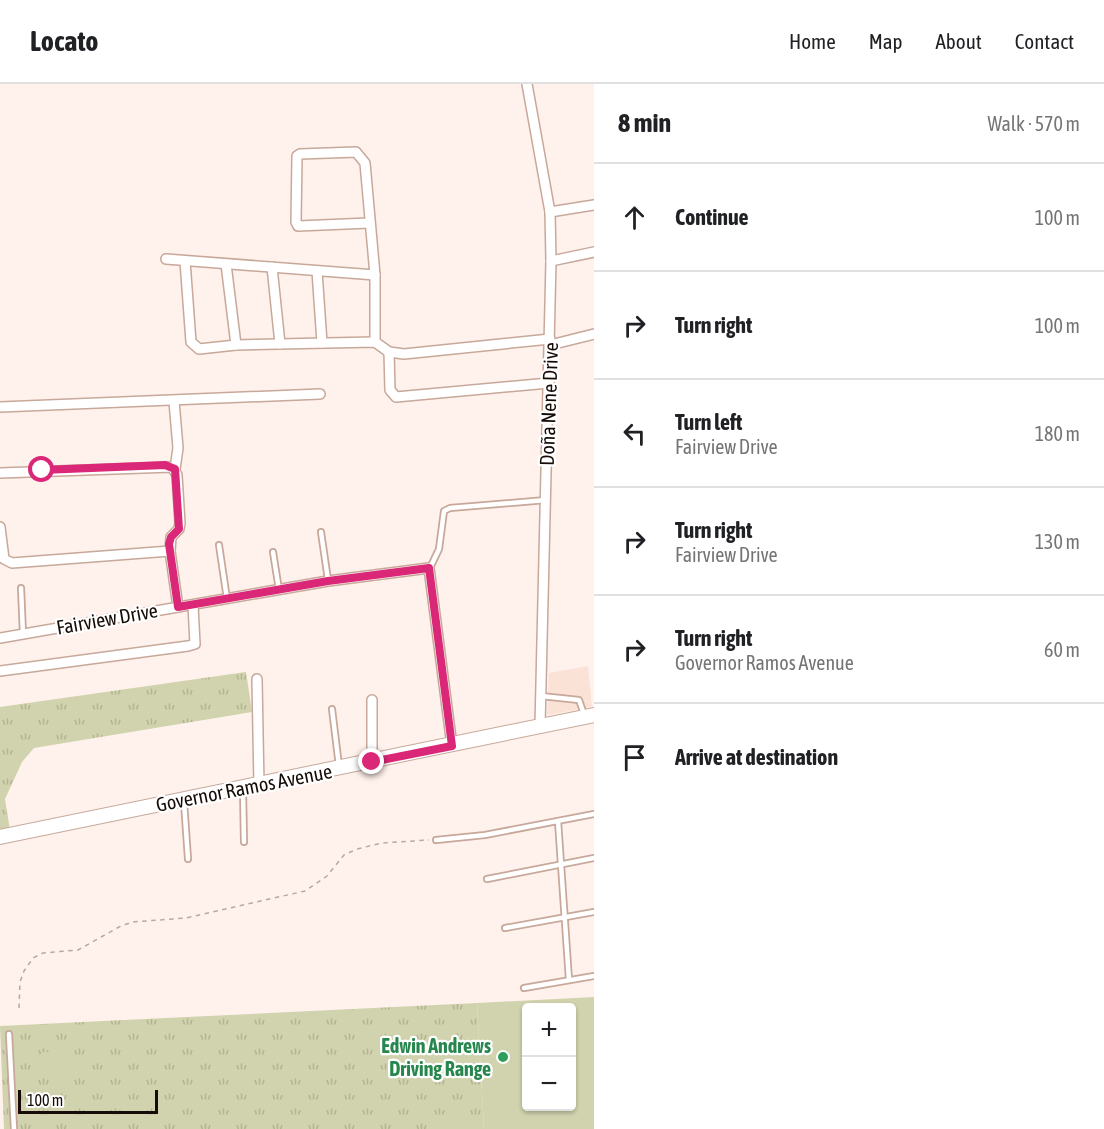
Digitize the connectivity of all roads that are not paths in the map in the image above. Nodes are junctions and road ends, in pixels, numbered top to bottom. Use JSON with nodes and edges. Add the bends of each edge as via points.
{"nodes":[{"id":1,"x":527,"y":84,"type":"edge"},
{"id":2,"x":594,"y":206,"type":"edge"},
{"id":3,"x":550,"y":212,"type":"junction"},
{"id":4,"x":369,"y":223,"type":"junction"},
{"id":5,"x":594,"y":252,"type":"edge"},
{"id":6,"x":166,"y":259,"type":"dead end"},
{"id":7,"x":185,"y":261,"type":"junction"},
{"id":8,"x":551,"y":261,"type":"junction"},
{"id":9,"x":226,"y":264,"type":"junction"},
{"id":10,"x":272,"y":267,"type":"junction"},
{"id":11,"x":317,"y":271,"type":"junction"},
{"id":12,"x":375,"y":275,"type":"junction"},
{"id":13,"x":594,"y":334,"type":"edge"},
{"id":14,"x":375,"y":342,"type":"junction"},
{"id":15,"x":550,"y":342,"type":"junction"},
{"id":16,"x":280,"y":344,"type":"junction"},
{"id":17,"x":322,"y":344,"type":"junction"},
{"id":18,"x":236,"y":345,"type":"junction"},
{"id":19,"x":389,"y":352,"type":"junction"},
{"id":20,"x":549,"y":383,"type":"junction"},
{"id":21,"x":320,"y":394,"type":"dead end"},
{"id":22,"x":174,"y":400,"type":"junction"},
{"id":23,"x":0,"y":407,"type":"edge"},
{"id":24,"x":175,"y":469,"type":"junction"},
{"id":25,"x":0,"y":473,"type":"edge"},
{"id":26,"x":546,"y":500,"type":"junction"},
{"id":27,"x":0,"y":527,"type":"edge"},
{"id":28,"x":321,"y":532,"type":"dead end"},
{"id":29,"x":219,"y":545,"type":"dead end"},
{"id":30,"x":170,"y":551,"type":"junction"},
{"id":31,"x":273,"y":552,"type":"dead end"},
{"id":32,"x":429,"y":568,"type":"junction"},
{"id":33,"x":328,"y":581,"type":"junction"},
{"id":34,"x":21,"y":588,"type":"dead end"},
{"id":35,"x":279,"y":590,"type":"junction"},
{"id":36,"x":227,"y":599,"type":"junction"},
{"id":37,"x":193,"y":605,"type":"junction"},
{"id":38,"x":178,"y":607,"type":"junction"},
{"id":39,"x":23,"y":634,"type":"junction"},
{"id":40,"x":0,"y":638,"type":"edge"},
{"id":41,"x":0,"y":671,"type":"edge"},
{"id":42,"x":257,"y":679,"type":"dead end"},
{"id":43,"x":541,"y":696,"type":"junction"},
{"id":44,"x":372,"y":700,"type":"dead end"},
{"id":45,"x":332,"y":709,"type":"dead end"},
{"id":46,"x":589,"y":716,"type":"edge"},
{"id":47,"x":540,"y":726,"type":"junction"},
{"id":48,"x":452,"y":746,"type":"junction"},
{"id":49,"x":372,"y":762,"type":"junction"},
{"id":50,"x":339,"y":769,"type":"junction"},
{"id":51,"x":259,"y":786,"type":"junction"},
{"id":52,"x":243,"y":789,"type":"junction"},
{"id":53,"x":184,"y":800,"type":"junction"},
{"id":54,"x":594,"y":814,"type":"edge"},
{"id":55,"x":558,"y":821,"type":"junction"},
{"id":56,"x":0,"y":837,"type":"edge"},
{"id":57,"x":436,"y":840,"type":"road end"},
{"id":58,"x":244,"y":842,"type":"dead end"},
{"id":59,"x":594,"y":858,"type":"edge"},
{"id":60,"x":188,"y":859,"type":"dead end"},
{"id":61,"x":563,"y":864,"type":"junction"},
{"id":62,"x":487,"y":879,"type":"dead end"},
{"id":63,"x":594,"y":912,"type":"edge"},
{"id":64,"x":565,"y":917,"type":"junction"},
{"id":65,"x":505,"y":928,"type":"dead end"},
{"id":66,"x":594,"y":975,"type":"edge"},
{"id":67,"x":569,"y":980,"type":"junction"},
{"id":68,"x":524,"y":988,"type":"dead end"},
{"id":69,"x":9,"y":1034,"type":"dead end"},
{"id":70,"x":14,"y":1129,"type":"edge"}],
"edges":[{"from":1,"to":3,"type":"street","name":"Doña Nene Drive"},
{"from":2,"to":3,"type":"street"},
{"from":3,"to":8,"type":"street","name":"Doña Nene Drive"},
{"from":4,"to":4,"type":"street","via":[[362,157],[356,152],[297,156],[298,226]]},
{"from":4,"to":12,"type":"street"},
{"from":5,"to":8,"type":"street"},
{"from":6,"to":7,"type":"street"},
{"from":7,"to":9,"type":"street"},
{"from":7,"to":18,"type":"street","via":[[193,347]]},
{"from":8,"to":15,"type":"street","name":"Doña Nene Drive"},
{"from":9,"to":10,"type":"street"},
{"from":9,"to":18,"type":"street"},
{"from":10,"to":11,"type":"street"},
{"from":10,"to":16,"type":"street"},
{"from":11,"to":12,"type":"street"},
{"from":11,"to":17,"type":"street"},
{"from":12,"to":14,"type":"street"},
{"from":13,"to":15,"type":"street"},
{"from":14,"to":17,"type":"street"},
{"from":14,"to":19,"type":"street"},
{"from":15,"to":19,"type":"street"},
{"from":15,"to":20,"type":"street","name":"Doña Nene Drive"},
{"from":16,"to":17,"type":"street"},
{"from":16,"to":18,"type":"street"},
{"from":19,"to":20,"type":"street","via":[[390,390],[396,398]]},
{"from":20,"to":26,"type":"street","name":"Doña Nene Drive"},
{"from":21,"to":22,"type":"street"},
{"from":22,"to":23,"type":"street"},
{"from":22,"to":24,"type":"street","via":[[178,448]]},
{"from":24,"to":25,"type":"street","via":[[165,465]]},
{"from":24,"to":30,"type":"street","via":[[179,529],[171,537]]},
{"from":26,"to":32,"type":"lane","via":[[444,511],[439,549]]},
{"from":26,"to":43,"type":"street","name":"Doña Nene Drive"},
{"from":27,"to":30,"type":"street","via":[[4,559],[12,563]]},
{"from":28,"to":33,"type":"lane"},
{"from":29,"to":36,"type":"lane"},
{"from":30,"to":38,"type":"street"},
{"from":31,"to":35,"type":"lane"},
{"from":32,"to":33,"type":"street","name":"Fairview Drive"},
{"from":32,"to":48,"type":"street"},
{"from":33,"to":35,"type":"street","name":"Fairview Drive"},
{"from":34,"to":39,"type":"lane"},
{"from":35,"to":36,"type":"street","name":"Fairview Drive"},
{"from":36,"to":37,"type":"street","name":"Fairview Drive"},
{"from":37,"to":38,"type":"street","name":"Fairview Drive"},
{"from":37,"to":41,"type":"street","via":[[195,644]]},
{"from":38,"to":39,"type":"street","name":"Fairview Drive"},
{"from":39,"to":40,"type":"street","name":"Fairview Drive"},
{"from":42,"to":51,"type":"street"},
{"from":43,"to":46,"type":"lane","via":[[579,700]]},
{"from":43,"to":47,"type":"street","name":"Doña Nene Drive"},
{"from":44,"to":49,"type":"street"},
{"from":45,"to":50,"type":"lane"},
{"from":46,"to":47,"type":"main road","name":"Governor Ramos Avenue"},
{"from":47,"to":48,"type":"main road","name":"Governor Ramos Avenue"},
{"from":48,"to":49,"type":"main road","name":"Governor Ramos Avenue"},
{"from":49,"to":50,"type":"main road","name":"Governor Ramos Avenue"},
{"from":50,"to":51,"type":"main road","name":"Governor Ramos Avenue"},
{"from":51,"to":52,"type":"main road","name":"Governor Ramos Avenue"},
{"from":52,"to":53,"type":"main road","name":"Governor Ramos Avenue"},
{"from":52,"to":58,"type":"lane"},
{"from":53,"to":56,"type":"main road","name":"Governor Ramos Avenue"},
{"from":53,"to":60,"type":"lane"},
{"from":54,"to":55,"type":"lane"},
{"from":55,"to":57,"type":"lane"},
{"from":55,"to":61,"type":"lane"},
{"from":59,"to":61,"type":"lane"},
{"from":61,"to":62,"type":"lane"},
{"from":61,"to":64,"type":"lane"},
{"from":63,"to":64,"type":"lane"},
{"from":64,"to":65,"type":"lane"},
{"from":64,"to":67,"type":"lane"},
{"from":66,"to":67,"type":"lane"},
{"from":67,"to":68,"type":"lane"},
{"from":69,"to":70,"type":"lane"}]}
